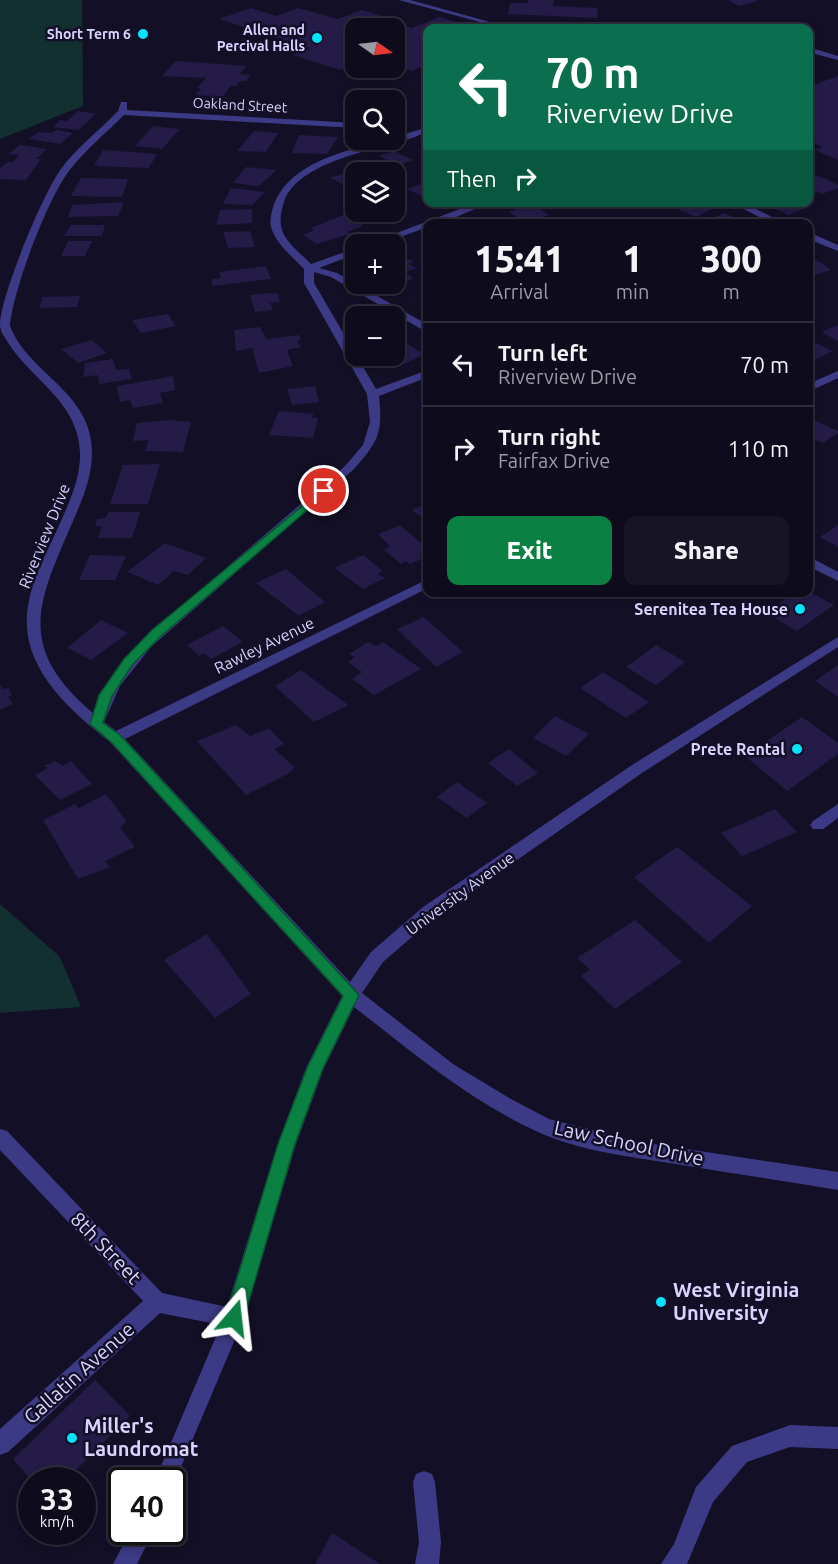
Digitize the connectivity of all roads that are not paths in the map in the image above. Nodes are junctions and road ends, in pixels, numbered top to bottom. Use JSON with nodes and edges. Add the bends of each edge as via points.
{"nodes":[{"id":1,"x":402,"y":0,"type":"edge"},
{"id":2,"x":493,"y":24,"type":"edge"},
{"id":3,"x":813,"y":50,"type":"edge"},
{"id":4,"x":838,"y":58,"type":"edge"},
{"id":5,"x":123,"y":108,"type":"joint"},
{"id":6,"x":345,"y":125,"type":"edge"},
{"id":7,"x":405,"y":129,"type":"edge"},
{"id":8,"x":423,"y":131,"type":"edge"},
{"id":9,"x":423,"y":132,"type":"edge"},
{"id":10,"x":475,"y":207,"type":"edge"},
{"id":11,"x":745,"y":207,"type":"edge"},
{"id":12,"x":442,"y":219,"type":"edge"},
{"id":13,"x":770,"y":219,"type":"edge"},
{"id":14,"x":423,"y":226,"type":"edge"},
{"id":15,"x":401,"y":234,"type":"edge"},
{"id":16,"x":813,"y":237,"type":"edge"},
{"id":17,"x":838,"y":248,"type":"edge"},
{"id":18,"x":345,"y":255,"type":"edge"},
{"id":19,"x":309,"y":268,"type":"junction"},
{"id":20,"x":423,"y":327,"type":"edge"},
{"id":21,"x":838,"y":374,"type":"edge"},
{"id":22,"x":423,"y":375,"type":"edge"},
{"id":23,"x":813,"y":386,"type":"edge"},
{"id":24,"x":373,"y":394,"type":"junction"},
{"id":25,"x":813,"y":563,"type":"edge"},
{"id":26,"x":838,"y":577,"type":"edge"},
{"id":27,"x":423,"y":585,"type":"edge"},
{"id":28,"x":838,"y":641,"type":"edge"},
{"id":29,"x":96,"y":724,"type":"junction"},
{"id":30,"x":115,"y":738,"type":"junction"},
{"id":31,"x":838,"y":810,"type":"edge"},
{"id":32,"x":818,"y":825,"type":"dead end"},
{"id":33,"x":351,"y":995,"type":"junction"},
{"id":34,"x":0,"y":1137,"type":"edge"},
{"id":35,"x":838,"y":1181,"type":"edge"},
{"id":36,"x":157,"y":1302,"type":"junction"},
{"id":37,"x":234,"y":1318,"type":"junction"},
{"id":38,"x":838,"y":1438,"type":"edge"},
{"id":39,"x":0,"y":1444,"type":"edge"},
{"id":40,"x":171,"y":1467,"type":"edge"},
{"id":41,"x":424,"y":1482,"type":"dead end"},
{"id":42,"x":135,"y":1545,"type":"edge"},
{"id":43,"x":681,"y":1560,"type":"edge"},
{"id":44,"x":125,"y":1564,"type":"edge"},
{"id":45,"x":427,"y":1564,"type":"edge"}],
"edges":[{"from":1,"to":2,"type":"street"},
{"from":3,"to":4,"type":"street"},
{"from":5,"to":6,"type":"street","name":"Oakland Street"},
{"from":5,"to":29,"type":"street","name":"Riverview Drive","via":[[69,165],[46,202],[4,325],[30,363],[73,406],[84,429],[87,454],[83,484],[45,572],[34,607],[33,635],[40,660],[61,689]]},
{"from":7,"to":8,"type":"street"},
{"from":9,"to":19,"type":"street","via":[[312,168],[290,184],[278,202],[275,226],[285,244]]},
{"from":10,"to":12,"type":"street"},
{"from":11,"to":13,"type":"street"},
{"from":14,"to":15,"type":"street"},
{"from":16,"to":17,"type":"street"},
{"from":18,"to":19,"type":"street"},
{"from":19,"to":20,"type":"street","via":[[334,275]]},
{"from":19,"to":24,"type":"street","via":[[309,283]]},
{"from":21,"to":23,"type":"street"},
{"from":22,"to":24,"type":"street"},
{"from":24,"to":29,"type":"street","via":[[376,422],[368,446],[341,476],[128,662],[106,695]]},
{"from":25,"to":26,"type":"street"},
{"from":27,"to":30,"type":"street","name":"Rawley Avenue"},
{"from":28,"to":33,"type":"street","name":"University Avenue","via":[[638,769],[429,912],[377,957]]},
{"from":29,"to":30,"type":"street","name":"Riverview Drive"},
{"from":30,"to":33,"type":"street","name":"Riverview Drive"},
{"from":31,"to":32,"type":"street"},
{"from":33,"to":35,"type":"street","name":"Law School Drive","via":[[447,1069],[545,1126],[640,1150]]},
{"from":33,"to":37,"type":"street","name":"University Avenue","via":[[315,1068],[287,1144]]},
{"from":34,"to":36,"type":"street","name":"8th Street"},
{"from":36,"to":37,"type":"street"},
{"from":36,"to":39,"type":"street","name":"Gallatin Avenue"},
{"from":37,"to":40,"type":"street","name":"University Avenue"},
{"from":38,"to":43,"type":"street","via":[[790,1436],[740,1454],[704,1495]]},
{"from":41,"to":45,"type":"street"},
{"from":42,"to":44,"type":"street"}]}
